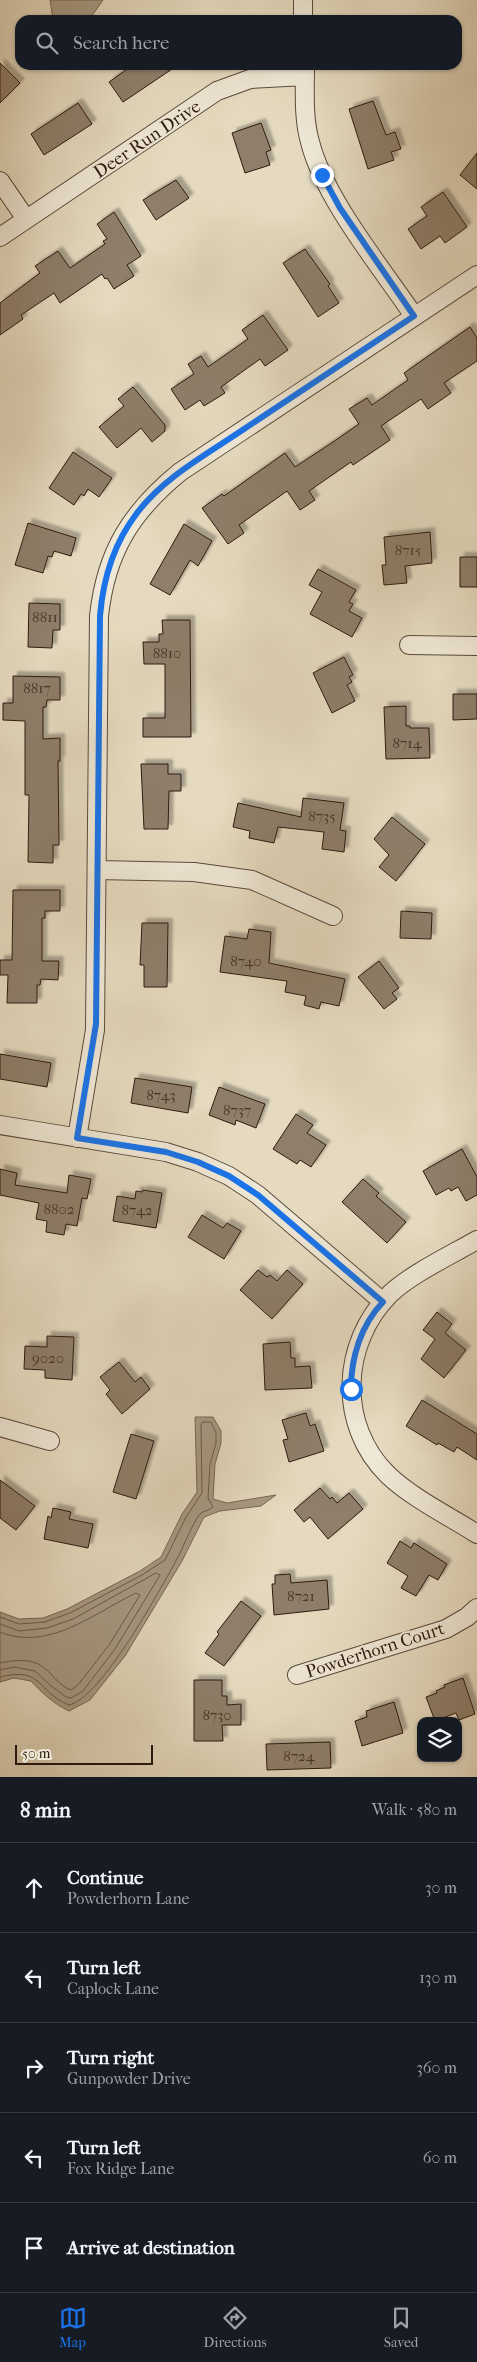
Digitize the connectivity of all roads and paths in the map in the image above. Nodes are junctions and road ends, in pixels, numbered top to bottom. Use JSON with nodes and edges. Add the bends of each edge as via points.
{"nodes":[{"id":1,"x":303,"y":0,"type":"edge"},
{"id":2,"x":304,"y":15,"type":"edge"},
{"id":3,"x":305,"y":70,"type":"edge"},
{"id":4,"x":0,"y":181,"type":"edge"},
{"id":5,"x":26,"y":219,"type":"junction"},
{"id":6,"x":0,"y":237,"type":"edge"},
{"id":7,"x":477,"y":275,"type":"edge"},
{"id":8,"x":414,"y":316,"type":"junction"},
{"id":9,"x":409,"y":645,"type":"dead end"},
{"id":10,"x":477,"y":646,"type":"edge"},
{"id":11,"x":97,"y":870,"type":"junction"},
{"id":12,"x":333,"y":916,"type":"dead end"},
{"id":13,"x":0,"y":1125,"type":"edge"},
{"id":14,"x":77,"y":1138,"type":"junction"},
{"id":15,"x":477,"y":1240,"type":"edge"},
{"id":16,"x":383,"y":1302,"type":"junction"},
{"id":17,"x":0,"y":1427,"type":"edge"},
{"id":18,"x":50,"y":1441,"type":"dead end"},
{"id":19,"x":477,"y":1534,"type":"edge"},
{"id":20,"x":477,"y":1608,"type":"edge"},
{"id":21,"x":297,"y":1675,"type":"dead end"}],
"edges":[{"from":1,"to":2,"type":"street"},
{"from":3,"to":5,"type":"street","name":"Deer Run Drive","via":[[250,79],[217,91]]},
{"from":3,"to":8,"type":"street","via":[[307,129],[317,165],[340,208]]},
{"from":4,"to":5,"type":"street"},
{"from":5,"to":6,"type":"street","name":"Deer Run Drive"},
{"from":7,"to":8,"type":"street"},
{"from":8,"to":11,"type":"street","via":[[180,472],[142,506],[121,538],[104,581],[100,616]]},
{"from":9,"to":10,"type":"street"},
{"from":11,"to":12,"type":"street","via":[[194,872],[252,880]]},
{"from":11,"to":14,"type":"street","via":[[96,1030]]},
{"from":13,"to":14,"type":"street"},
{"from":14,"to":16,"type":"street","via":[[166,1152],[229,1176],[258,1195]]},
{"from":15,"to":16,"type":"street","via":[[405,1283]]},
{"from":16,"to":19,"type":"street","via":[[365,1327],[353,1364],[353,1406],[362,1438],[392,1479]]},
{"from":17,"to":18,"type":"street"},
{"from":20,"to":21,"type":"street","name":"Powderhorn Court","via":[[446,1629]]}]}
